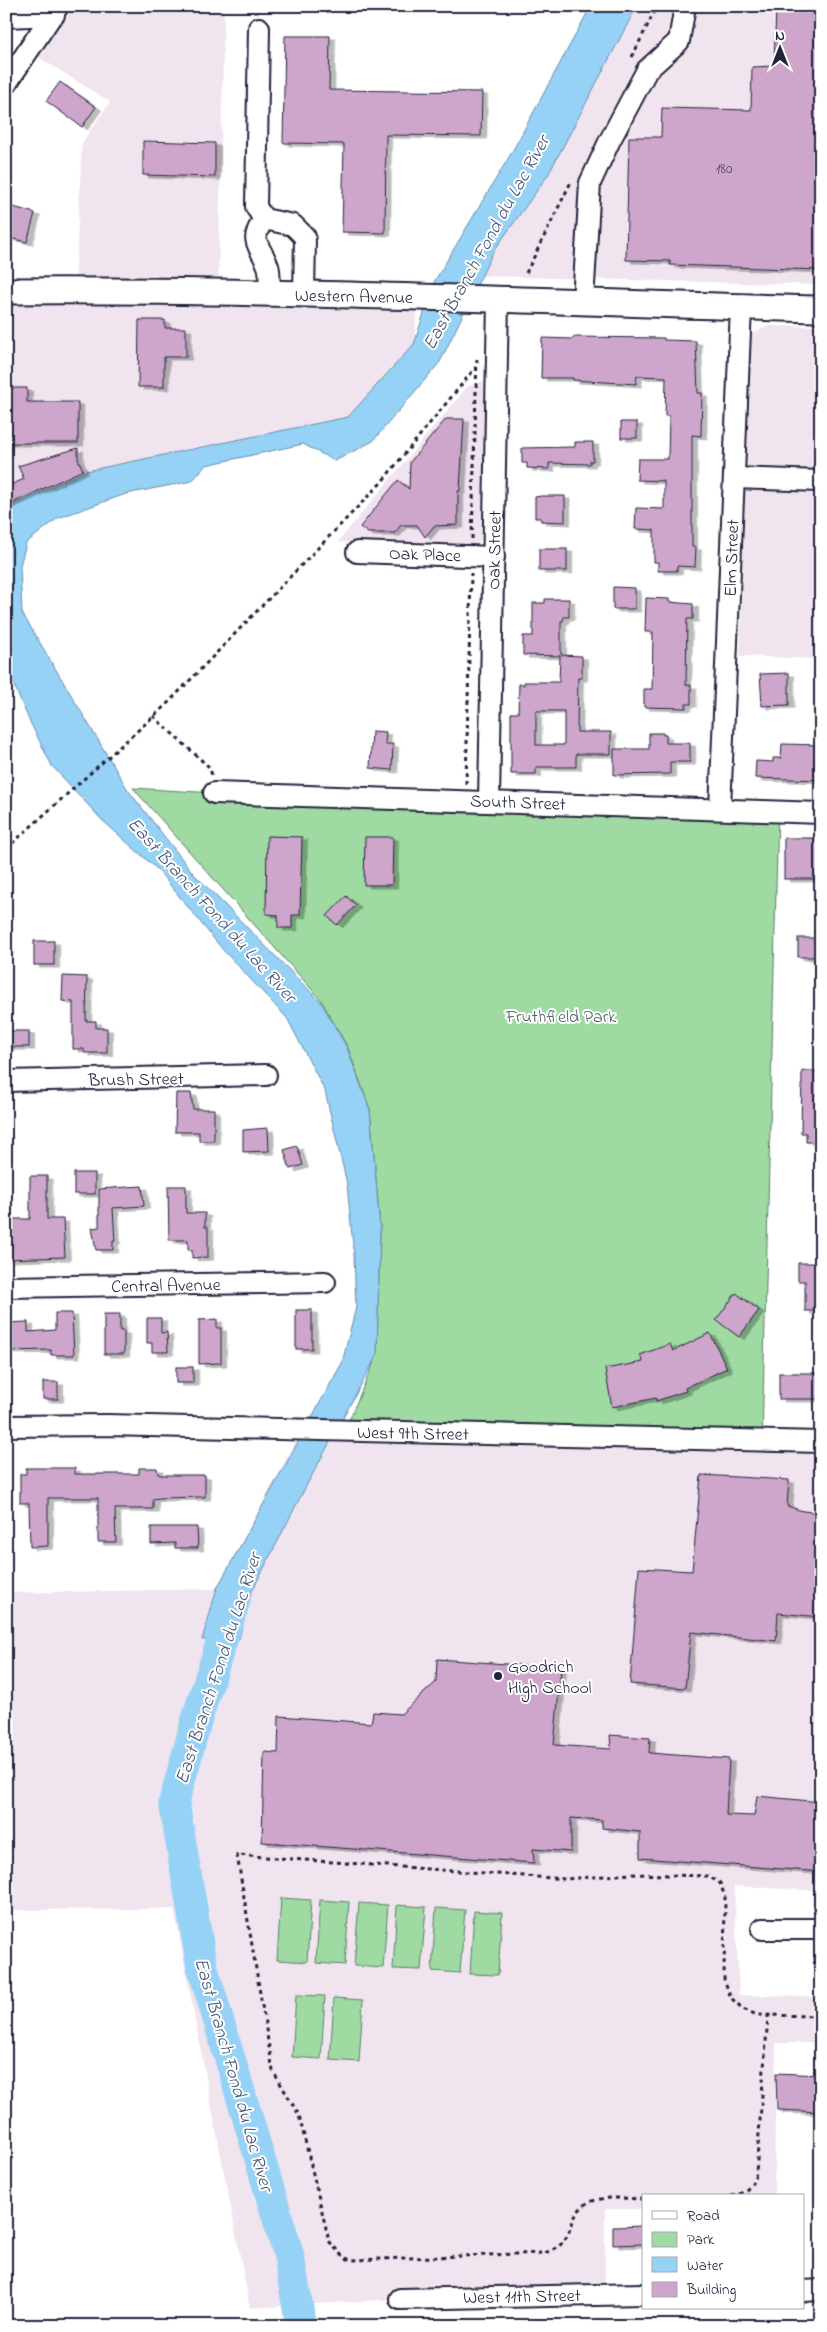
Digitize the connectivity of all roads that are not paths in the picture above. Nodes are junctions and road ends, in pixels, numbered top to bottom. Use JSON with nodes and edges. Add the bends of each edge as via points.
{"nodes":[{"id":1,"x":685,"y":6,"type":"edge"},
{"id":2,"x":56,"y":11,"type":"edge"},
{"id":3,"x":6,"y":16,"type":"edge"},
{"id":4,"x":259,"y":28,"type":"dead end"},
{"id":5,"x":6,"y":84,"type":"edge"},
{"id":6,"x":264,"y":219,"type":"junction"},
{"id":7,"x":6,"y":277,"type":"edge"},
{"id":8,"x":88,"y":290,"type":"junction"},
{"id":9,"x":6,"y":291,"type":"edge"},
{"id":10,"x":269,"y":294,"type":"junction"},
{"id":11,"x":304,"y":295,"type":"junction"},
{"id":12,"x":489,"y":299,"type":"junction"},
{"id":13,"x":583,"y":302,"type":"junction"},
{"id":14,"x":741,"y":307,"type":"junction"},
{"id":15,"x":821,"y":309,"type":"edge"},
{"id":16,"x":734,"y":478,"type":"junction"},
{"id":17,"x":821,"y":481,"type":"edge"},
{"id":18,"x":357,"y":552,"type":"dead end"},
{"id":19,"x":494,"y":557,"type":"junction"},
{"id":20,"x":214,"y":793,"type":"road end"},
{"id":21,"x":489,"y":801,"type":"junction"},
{"id":22,"x":720,"y":809,"type":"junction"},
{"id":23,"x":821,"y":813,"type":"edge"},
{"id":24,"x":266,"y":1075,"type":"dead end"},
{"id":25,"x":6,"y":1081,"type":"edge"},
{"id":26,"x":325,"y":1282,"type":"dead end"},
{"id":27,"x":6,"y":1287,"type":"edge"},
{"id":28,"x":6,"y":1426,"type":"edge"},
{"id":29,"x":821,"y":1442,"type":"edge"},
{"id":30,"x":762,"y":1929,"type":"dead end"},
{"id":31,"x":821,"y":1929,"type":"edge"},
{"id":32,"x":804,"y":2290,"type":"edge"},
{"id":33,"x":821,"y":2290,"type":"edge"},
{"id":34,"x":642,"y":2294,"type":"edge"},
{"id":35,"x":400,"y":2299,"type":"dead end"}],
"edges":[{"from":1,"to":13,"type":"street","via":[[679,41],[647,70],[590,183]]},
{"from":2,"to":3,"type":"street"},
{"from":2,"to":5,"type":"street"},
{"from":4,"to":6,"type":"street","via":[[256,208]]},
{"from":6,"to":10,"type":"street","via":[[255,240],[268,267]]},
{"from":6,"to":11,"type":"street","via":[[293,225],[305,237]]},
{"from":7,"to":8,"type":"main road"},
{"from":8,"to":9,"type":"main road","name":"Western Avenue"},
{"from":8,"to":10,"type":"main road","name":"Western Avenue"},
{"from":10,"to":11,"type":"main road","name":"Western Avenue"},
{"from":11,"to":12,"type":"main road","name":"Western Avenue"},
{"from":12,"to":13,"type":"main road","name":"Western Avenue"},
{"from":12,"to":19,"type":"street","name":"Oak Street"},
{"from":13,"to":14,"type":"main road","name":"Western Avenue"},
{"from":14,"to":15,"type":"main road","name":"Western Avenue"},
{"from":14,"to":16,"type":"street","name":"Elm Street"},
{"from":16,"to":17,"type":"street"},
{"from":16,"to":22,"type":"street","name":"Elm Street"},
{"from":18,"to":19,"type":"street","name":"Oak Place"},
{"from":19,"to":21,"type":"street","name":"Oak Street"},
{"from":20,"to":21,"type":"street","name":"South Street"},
{"from":21,"to":22,"type":"street","name":"South Street"},
{"from":22,"to":23,"type":"street","name":"South Street"},
{"from":24,"to":25,"type":"street","name":"Brush Street"},
{"from":26,"to":27,"type":"street","name":"Central Avenue"},
{"from":28,"to":29,"type":"street","name":"West 9th Street","via":[[107,1425]]},
{"from":30,"to":31,"type":"street"},
{"from":32,"to":33,"type":"street"},
{"from":34,"to":35,"type":"street","name":"West 11th Street"}]}
